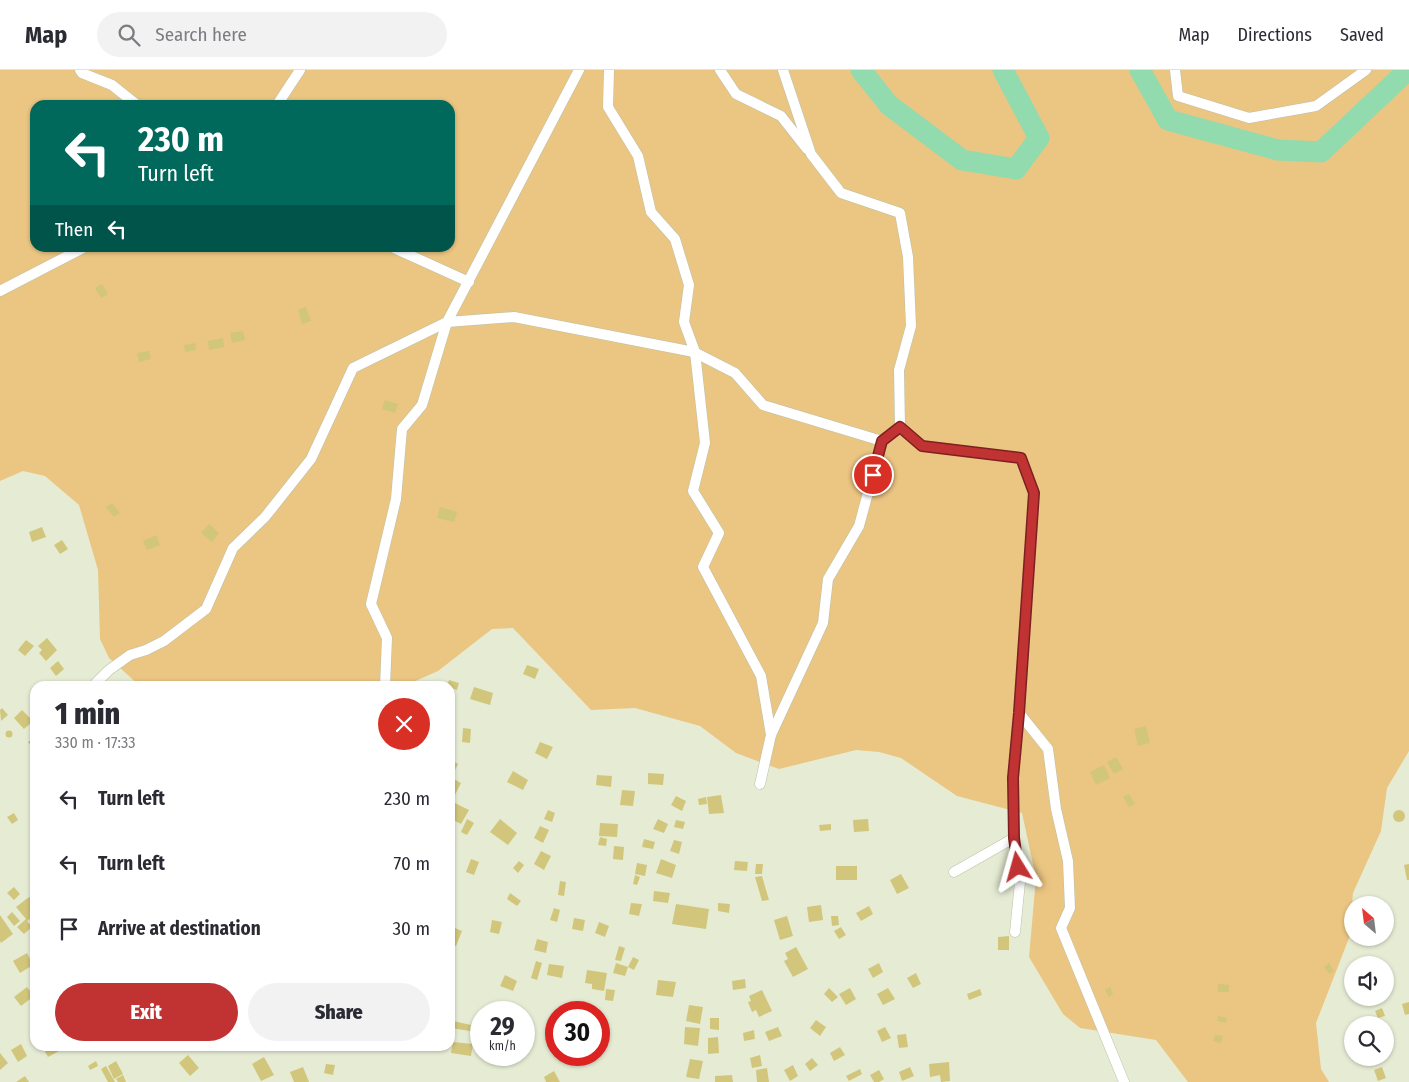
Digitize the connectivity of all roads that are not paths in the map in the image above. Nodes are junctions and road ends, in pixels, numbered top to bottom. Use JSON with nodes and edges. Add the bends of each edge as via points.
{"nodes":[{"id":1,"x":80,"y":70,"type":"edge"},
{"id":2,"x":300,"y":70,"type":"edge"},
{"id":3,"x":579,"y":70,"type":"edge"},
{"id":4,"x":609,"y":70,"type":"edge"},
{"id":5,"x":720,"y":70,"type":"edge"},
{"id":6,"x":783,"y":70,"type":"edge"},
{"id":7,"x":1175,"y":70,"type":"edge"},
{"id":8,"x":1366,"y":70,"type":"edge"},
{"id":9,"x":131,"y":100,"type":"edge"},
{"id":10,"x":280,"y":100,"type":"edge"},
{"id":11,"x":812,"y":154,"type":"junction"},
{"id":12,"x":75,"y":252,"type":"edge"},
{"id":13,"x":403,"y":252,"type":"edge"},
{"id":14,"x":469,"y":282,"type":"junction"},
{"id":15,"x":0,"y":291,"type":"edge"},
{"id":16,"x":447,"y":322,"type":"junction"},
{"id":17,"x":695,"y":352,"type":"junction"},
{"id":18,"x":900,"y":427,"type":"junction"},
{"id":19,"x":882,"y":441,"type":"junction"},
{"id":20,"x":98,"y":681,"type":"edge"},
{"id":21,"x":385,"y":681,"type":"edge"},
{"id":22,"x":1019,"y":713,"type":"junction"},
{"id":23,"x":771,"y":735,"type":"junction"},
{"id":24,"x":760,"y":784,"type":"dead end"},
{"id":25,"x":1014,"y":838,"type":"junction"},
{"id":26,"x":954,"y":872,"type":"dead end"},
{"id":27,"x":1015,"y":932,"type":"dead end"},
{"id":28,"x":1124,"y":1082,"type":"edge"}],
"edges":[{"from":1,"to":9,"type":"street","via":[[112,85]]},
{"from":2,"to":10,"type":"street"},
{"from":3,"to":14,"type":"street"},
{"from":4,"to":17,"type":"street","via":[[608,107],[638,156],[650,212],[675,239],[689,285],[684,322]]},
{"from":5,"to":11,"type":"street","via":[[736,94],[781,116]]},
{"from":6,"to":11,"type":"street"},
{"from":7,"to":8,"type":"street","via":[[1178,96],[1250,118],[1316,106]]},
{"from":11,"to":18,"type":"street","via":[[841,193],[900,213],[908,257],[911,326],[900,370]]},
{"from":12,"to":15,"type":"street"},
{"from":13,"to":14,"type":"street"},
{"from":14,"to":16,"type":"street"},
{"from":16,"to":17,"type":"street","via":[[514,317]]},
{"from":16,"to":20,"type":"street","via":[[353,368],[311,459],[266,517],[233,548],[206,609],[164,641],[130,655]]},
{"from":16,"to":21,"type":"street","via":[[422,405],[402,429],[396,499],[371,604],[387,638]]},
{"from":17,"to":19,"type":"street","via":[[735,373],[763,405]]},
{"from":17,"to":23,"type":"street","via":[[705,444],[693,491],[719,533],[703,567],[761,676]]},
{"from":18,"to":19,"type":"street"},
{"from":18,"to":22,"type":"street","via":[[922,446],[1021,458],[1034,493]]},
{"from":19,"to":23,"type":"street","via":[[859,526],[828,579],[823,623]]},
{"from":22,"to":25,"type":"street","via":[[1013,778]]},
{"from":22,"to":28,"type":"street","via":[[1048,749],[1056,809],[1068,861],[1070,908],[1061,928]]},
{"from":23,"to":24,"type":"street"},
{"from":25,"to":26,"type":"street"},
{"from":25,"to":27,"type":"street","via":[[1020,882]]}]}
